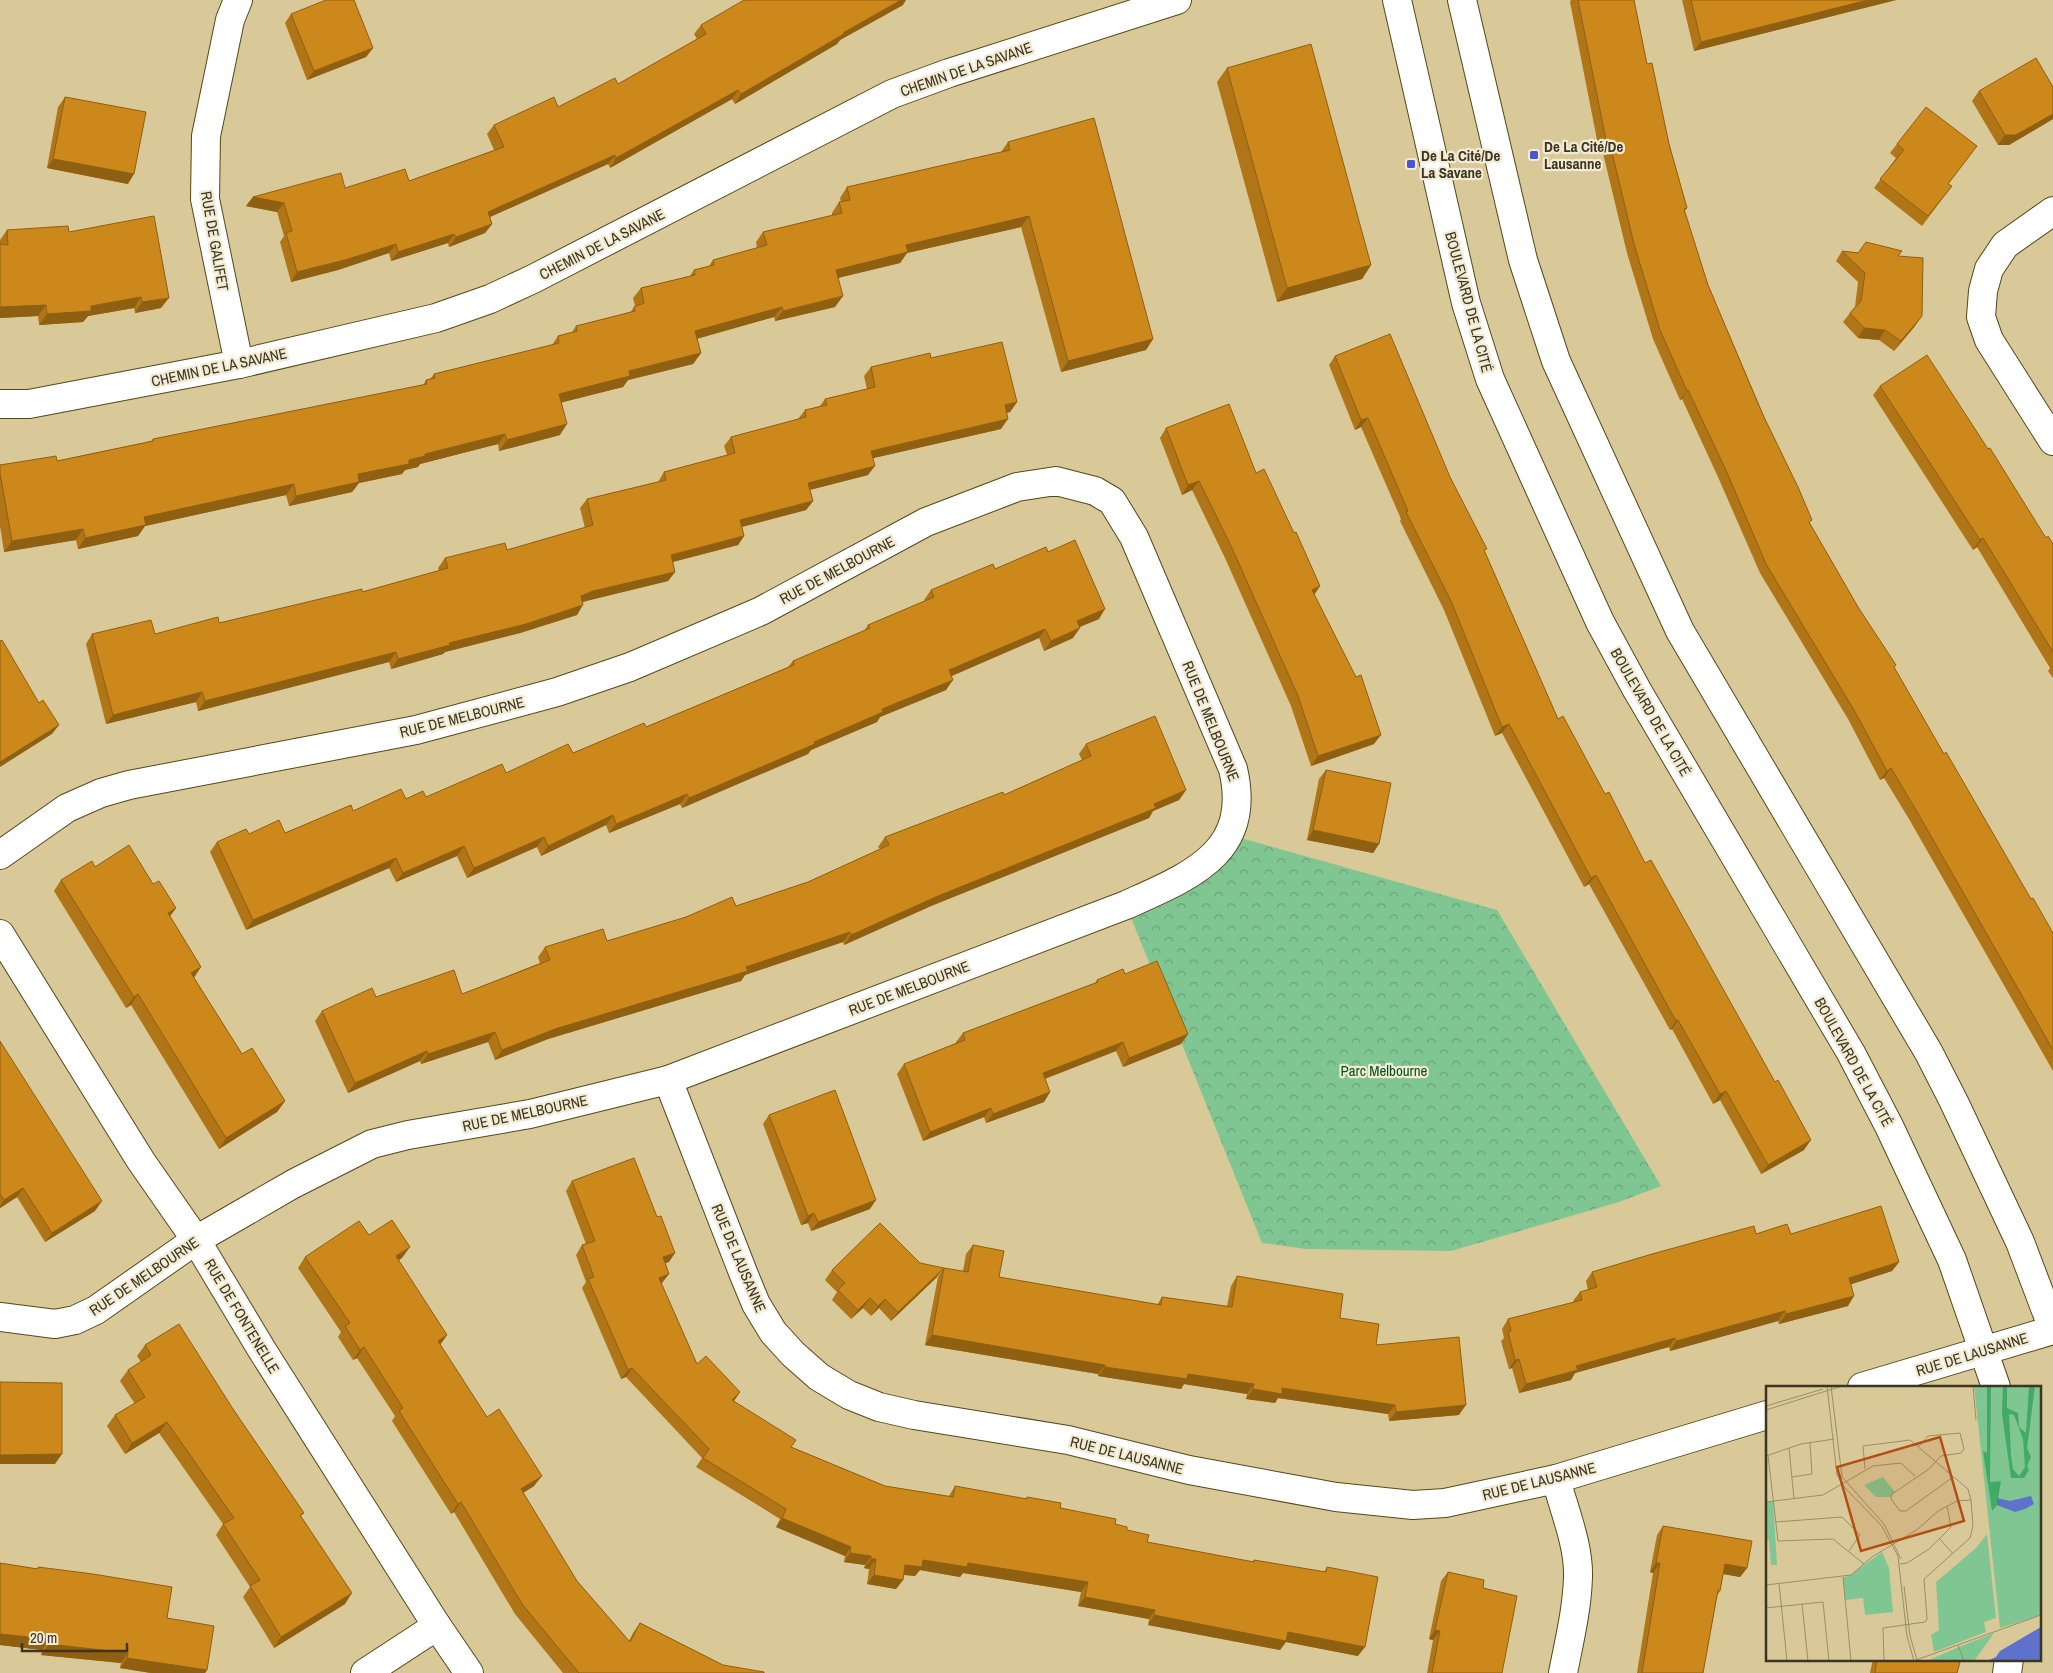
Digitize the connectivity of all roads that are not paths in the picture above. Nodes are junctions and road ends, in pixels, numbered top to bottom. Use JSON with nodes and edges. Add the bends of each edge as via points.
{"nodes":[{"id":1,"x":238,"y":0,"type":"edge"},
{"id":2,"x":1178,"y":0,"type":"edge"},
{"id":3,"x":1397,"y":0,"type":"edge"},
{"id":4,"x":1462,"y":0,"type":"edge"},
{"id":5,"x":2053,"y":211,"type":"edge"},
{"id":6,"x":239,"y":364,"type":"junction"},
{"id":7,"x":0,"y":404,"type":"edge"},
{"id":8,"x":2053,"y":441,"type":"edge"},
{"id":9,"x":0,"y":855,"type":"edge"},
{"id":10,"x":0,"y":934,"type":"edge"},
{"id":11,"x":668,"y":1080,"type":"junction"},
{"id":12,"x":196,"y":1240,"type":"junction"},
{"id":13,"x":0,"y":1317,"type":"edge"},
{"id":14,"x":2053,"y":1329,"type":"edge"},
{"id":15,"x":1984,"y":1350,"type":"junction"},
{"id":16,"x":1865,"y":1386,"type":"edge"},
{"id":17,"x":1996,"y":1386,"type":"edge"},
{"id":18,"x":1766,"y":1416,"type":"edge"},
{"id":19,"x":1556,"y":1479,"type":"junction"},
{"id":20,"x":436,"y":1626,"type":"junction"},
{"id":21,"x":2010,"y":1660,"type":"edge"},
{"id":22,"x":365,"y":1673,"type":"edge"},
{"id":23,"x":469,"y":1673,"type":"edge"},
{"id":24,"x":1563,"y":1673,"type":"edge"},
{"id":25,"x":2007,"y":1673,"type":"edge"}],
"edges":[{"from":1,"to":6,"type":"street","name":"RUE DE GALIFET","via":[[230,20],[206,136],[205,199]]},
{"from":2,"to":6,"type":"street","name":"CHEMIN DE LA SAVANE","via":[[892,94],[490,299],[436,318]]},
{"from":3,"to":15,"type":"street","name":"BOULEVARD DE LA CITÉ","via":[[1466,303],[1490,379],[1600,622],[1889,1126],[1952,1260]]},
{"from":4,"to":14,"type":"street","via":[[1523,260],[1556,361],[1680,631],[1929,1054],[1954,1102],[2020,1242]]},
{"from":5,"to":8,"type":"street","via":[[2005,245],[1989,269],[1982,291],[1981,317],[1989,340]]},
{"from":6,"to":7,"type":"street","name":"CHEMIN DE LA SAVANE","via":[[29,404]]},
{"from":9,"to":11,"type":"street","name":"RUE DE MELBOURNE","via":[[67,808],[102,792],[416,730],[548,694],[630,667],[761,611],[926,522],[1017,487],[1056,480],[1095,490],[1112,501],[1134,537],[1233,769],[1238,793],[1236,814],[1230,835],[1215,855],[1176,883],[1126,905]]},
{"from":10,"to":12,"type":"street","name":"RUE DE FONTENELLE","via":[[141,1161]]},
{"from":11,"to":12,"type":"street","name":"RUE DE MELBOURNE","via":[[530,1114],[372,1144],[293,1184]]},
{"from":11,"to":19,"type":"street","name":"RUE DE LAUSANNE","via":[[756,1304],[773,1332],[793,1354],[820,1377],[849,1395],[914,1415],[1068,1440],[1189,1470],[1382,1503],[1445,1503]]},
{"from":12,"to":13,"type":"street","name":"RUE DE MELBOURNE","via":[[96,1310],[75,1320],[55,1324]]},
{"from":12,"to":20,"type":"street","name":"RUE DE FONTENELLE"},
{"from":14,"to":15,"type":"street","name":"RUE DE LAUSANNE"},
{"from":15,"to":16,"type":"street","name":"RUE DE LAUSANNE"},
{"from":15,"to":17,"type":"street","name":"BOULEVARD DE LA CITÉ"},
{"from":18,"to":19,"type":"street","name":"RUE DE LAUSANNE"},
{"from":19,"to":24,"type":"street","via":[[1574,1547],[1578,1576],[1576,1606]]},
{"from":20,"to":22,"type":"street"},
{"from":20,"to":23,"type":"street","name":"RUE DE FONTENELLE"},
{"from":21,"to":25,"type":"street"}]}
